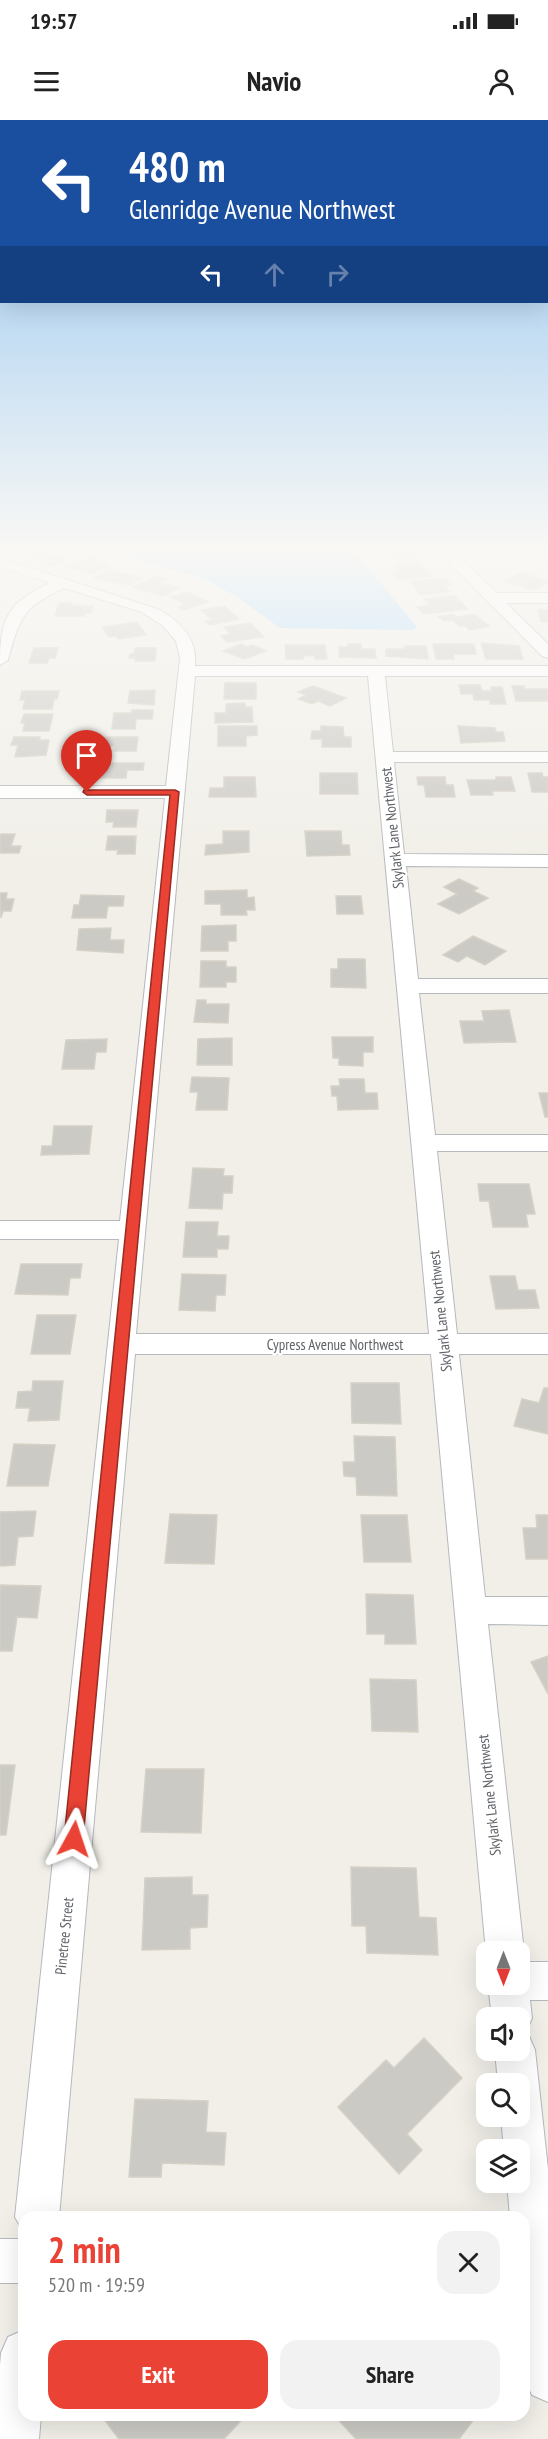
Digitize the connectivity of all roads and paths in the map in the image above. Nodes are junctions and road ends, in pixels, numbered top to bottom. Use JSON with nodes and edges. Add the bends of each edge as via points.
{"nodes":[{"id":1,"x":187,"y":657,"type":"edge"},
{"id":2,"x":186,"y":670,"type":"junction"},
{"id":3,"x":376,"y":671,"type":"junction"},
{"id":4,"x":548,"y":671,"type":"edge"},
{"id":5,"x":385,"y":757,"type":"junction"},
{"id":6,"x":548,"y":757,"type":"edge"},
{"id":7,"x":0,"y":792,"type":"edge"},
{"id":8,"x":175,"y":792,"type":"junction"},
{"id":9,"x":395,"y":860,"type":"junction"},
{"id":10,"x":548,"y":861,"type":"edge"},
{"id":11,"x":408,"y":986,"type":"junction"},
{"id":12,"x":548,"y":986,"type":"edge"},
{"id":13,"x":424,"y":1143,"type":"junction"},
{"id":14,"x":548,"y":1143,"type":"edge"},
{"id":15,"x":0,"y":1230,"type":"edge"},
{"id":16,"x":132,"y":1230,"type":"junction"},
{"id":17,"x":121,"y":1344,"type":"junction"},
{"id":18,"x":444,"y":1344,"type":"junction"},
{"id":19,"x":548,"y":1344,"type":"edge"},
{"id":20,"x":471,"y":1610,"type":"junction"},
{"id":21,"x":548,"y":1611,"type":"edge"},
{"id":22,"x":504,"y":1941,"type":"edge"},
{"id":23,"x":530,"y":1981,"type":"edge"},
{"id":24,"x":548,"y":1981,"type":"edge"},
{"id":25,"x":521,"y":2127,"type":"edge"},
{"id":26,"x":38,"y":2211,"type":"edge"},
{"id":27,"x":527,"y":2211,"type":"edge"},
{"id":28,"x":0,"y":2261,"type":"edge"},
{"id":29,"x":18,"y":2261,"type":"edge"},
{"id":30,"x":530,"y":2262,"type":"edge"},
{"id":31,"x":548,"y":2379,"type":"edge"},
{"id":32,"x":18,"y":2418,"type":"edge"},
{"id":33,"x":16,"y":2439,"type":"edge"}],
"edges":[{"from":1,"to":2,"type":"street","name":"Pinetree Street"},
{"from":2,"to":3,"type":"street"},
{"from":2,"to":8,"type":"street","name":"Pinetree Street"},
{"from":3,"to":4,"type":"street"},
{"from":3,"to":5,"type":"street","name":"Skylark Lane Northwest"},
{"from":5,"to":6,"type":"street"},
{"from":5,"to":9,"type":"street","name":"Skylark Lane Northwest"},
{"from":7,"to":8,"type":"street"},
{"from":8,"to":16,"type":"street","name":"Pinetree Street"},
{"from":9,"to":10,"type":"street"},
{"from":9,"to":11,"type":"street","name":"Skylark Lane Northwest"},
{"from":11,"to":12,"type":"street"},
{"from":11,"to":13,"type":"street","name":"Skylark Lane Northwest"},
{"from":13,"to":14,"type":"street"},
{"from":13,"to":18,"type":"street","name":"Skylark Lane Northwest"},
{"from":15,"to":16,"type":"street"},
{"from":16,"to":17,"type":"street","name":"Pinetree Street"},
{"from":17,"to":18,"type":"street","name":"Cypress Avenue Northwest"},
{"from":17,"to":26,"type":"street","name":"Pinetree Street"},
{"from":18,"to":19,"type":"street","name":"Cypress Avenue Northwest"},
{"from":18,"to":20,"type":"street","name":"Skylark Lane Northwest"},
{"from":20,"to":21,"type":"street"},
{"from":20,"to":22,"type":"street","name":"Skylark Lane Northwest"},
{"from":23,"to":24,"type":"street"},
{"from":25,"to":27,"type":"street"},
{"from":28,"to":29,"type":"street"},
{"from":30,"to":31,"type":"street"},
{"from":32,"to":33,"type":"street"}]}
